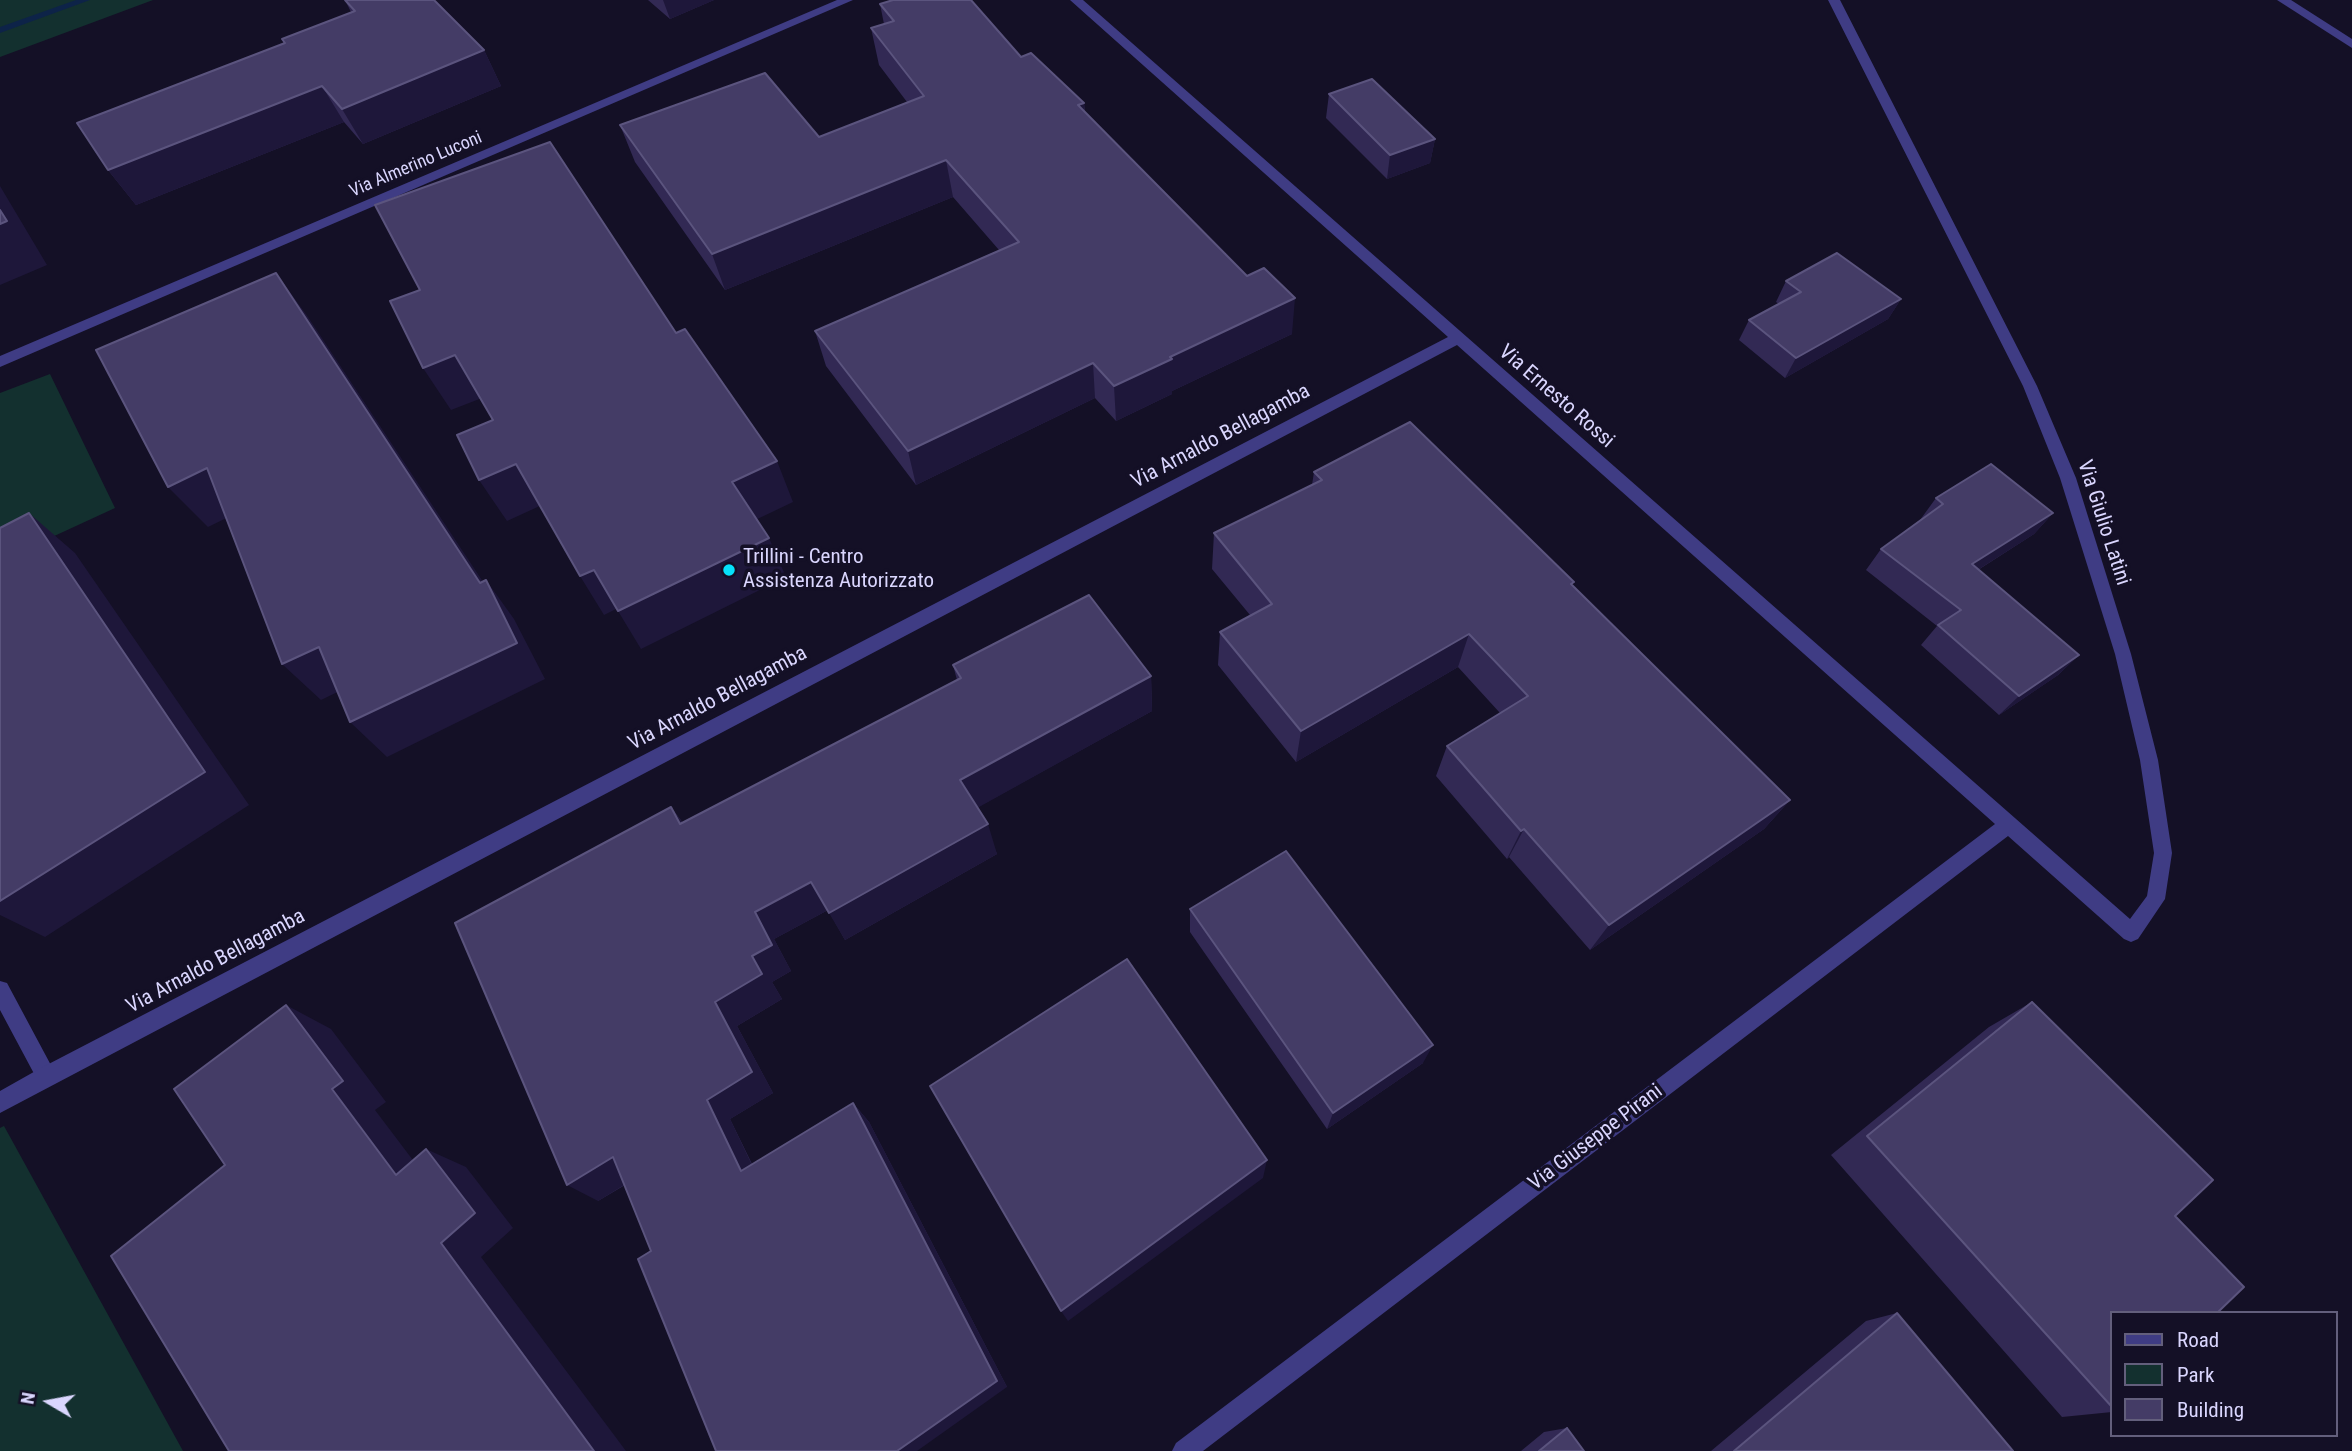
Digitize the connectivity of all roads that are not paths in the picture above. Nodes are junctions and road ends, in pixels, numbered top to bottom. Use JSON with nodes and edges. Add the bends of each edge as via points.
{"nodes":[{"id":1,"x":847,"y":0,"type":"edge"},
{"id":2,"x":1076,"y":0,"type":"edge"},
{"id":3,"x":1834,"y":0,"type":"edge"},
{"id":4,"x":2283,"y":0,"type":"edge"},
{"id":5,"x":2352,"y":44,"type":"edge"},
{"id":6,"x":1458,"y":338,"type":"junction"},
{"id":7,"x":0,"y":362,"type":"edge"},
{"id":8,"x":2009,"y":824,"type":"junction"},
{"id":9,"x":0,"y":990,"type":"edge"},
{"id":10,"x":46,"y":1076,"type":"junction"},
{"id":11,"x":0,"y":1103,"type":"edge"},
{"id":12,"x":1184,"y":1451,"type":"edge"}],
"edges":[{"from":1,"to":7,"type":"street","name":"Via Almerino Luconi"},
{"from":2,"to":6,"type":"street","name":"Via Ernesto Rossi"},
{"from":3,"to":8,"type":"street","name":"Via Giulio Latini","via":[[2030,386],[2068,478],[2123,654],[2149,760],[2163,853],[2156,900],[2131,933]]},
{"from":4,"to":5,"type":"street"},
{"from":6,"to":8,"type":"street","name":"Via Ernesto Rossi"},
{"from":6,"to":10,"type":"street","name":"Via Arnaldo Bellagamba"},
{"from":8,"to":12,"type":"street","name":"Via Giuseppe Pirani"},
{"from":9,"to":10,"type":"street"},
{"from":10,"to":11,"type":"street","name":"Via Arnaldo Bellagamba"}]}
